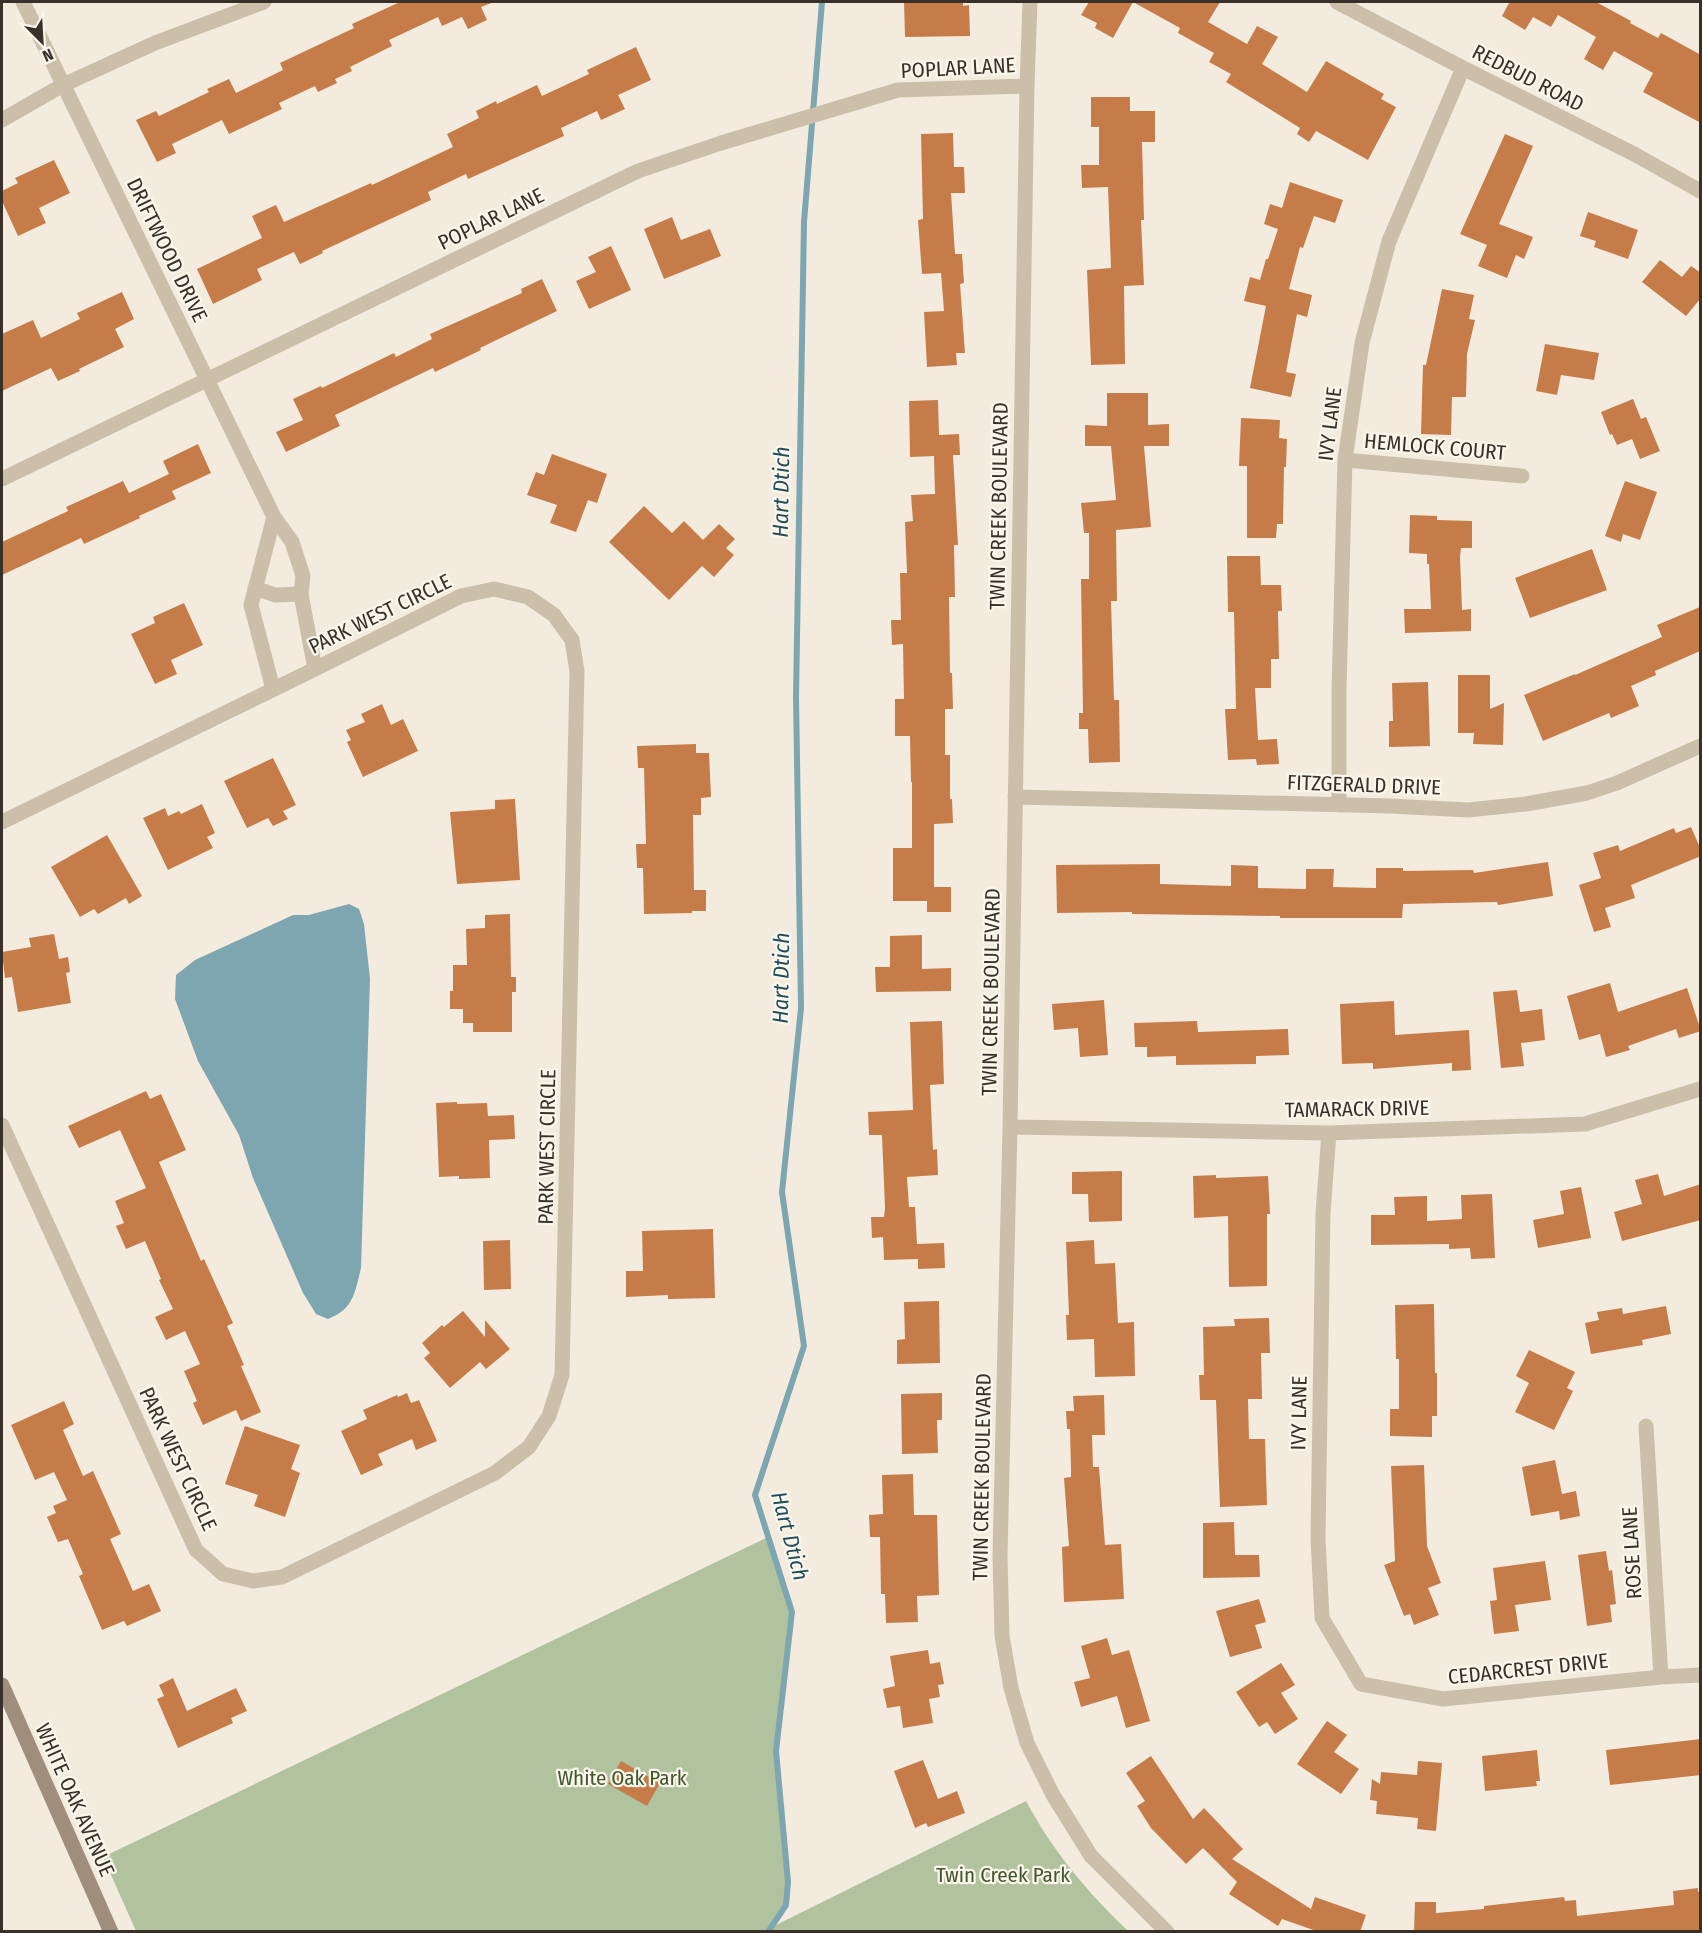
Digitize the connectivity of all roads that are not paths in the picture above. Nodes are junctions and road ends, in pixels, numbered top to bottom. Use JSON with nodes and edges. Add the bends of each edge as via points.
{"nodes":[{"id":1,"x":23,"y":2,"type":"edge"},
{"id":2,"x":264,"y":2,"type":"edge"},
{"id":3,"x":1030,"y":2,"type":"edge"},
{"id":4,"x":1337,"y":2,"type":"edge"},
{"id":5,"x":1463,"y":68,"type":"junction"},
{"id":6,"x":63,"y":85,"type":"junction"},
{"id":7,"x":1027,"y":86,"type":"junction"},
{"id":8,"x":2,"y":120,"type":"edge"},
{"id":9,"x":1701,"y":191,"type":"edge"},
{"id":10,"x":208,"y":380,"type":"junction"},
{"id":11,"x":1345,"y":460,"type":"junction"},
{"id":12,"x":1522,"y":476,"type":"dead end"},
{"id":13,"x":2,"y":479,"type":"edge"},
{"id":14,"x":274,"y":517,"type":"junction"},
{"id":15,"x":255,"y":588,"type":"junction"},
{"id":16,"x":301,"y":594,"type":"junction"},
{"id":17,"x":315,"y":669,"type":"junction"},
{"id":18,"x":273,"y":689,"type":"junction"},
{"id":19,"x":1701,"y":746,"type":"edge"},
{"id":20,"x":1015,"y":797,"type":"junction"},
{"id":21,"x":1339,"y":805,"type":"junction"},
{"id":22,"x":2,"y":822,"type":"edge"},
{"id":23,"x":1701,"y":1089,"type":"edge"},
{"id":24,"x":2,"y":1125,"type":"edge"},
{"id":25,"x":1010,"y":1127,"type":"junction"},
{"id":26,"x":1329,"y":1133,"type":"junction"},
{"id":27,"x":1646,"y":1426,"type":"dead end"},
{"id":28,"x":1701,"y":1675,"type":"edge"},
{"id":29,"x":1661,"y":1677,"type":"junction"},
{"id":30,"x":1361,"y":1684,"type":"joint"},
{"id":31,"x":2,"y":1685,"type":"edge"},
{"id":32,"x":1166,"y":1931,"type":"edge"},
{"id":33,"x":111,"y":1932,"type":"edge"}],
"edges":[{"from":1,"to":6,"type":"street","name":"DRIFTWOOD DRIVE"},
{"from":2,"to":6,"type":"street","via":[[154,43]]},
{"from":3,"to":7,"type":"street","name":"TWIN CREEK BOULEVARD"},
{"from":4,"to":5,"type":"street","name":"REDBUD ROAD"},
{"from":5,"to":9,"type":"street","name":"REDBUD ROAD"},
{"from":5,"to":11,"type":"street","name":"IVY LANE","via":[[1389,241],[1362,343]]},
{"from":6,"to":8,"type":"street"},
{"from":6,"to":10,"type":"street","name":"DRIFTWOOD DRIVE"},
{"from":7,"to":10,"type":"street","name":"POPLAR LANE","via":[[898,90],[638,171]]},
{"from":7,"to":20,"type":"street","name":"TWIN CREEK BOULEVARD"},
{"from":10,"to":13,"type":"street","name":"POPLAR LANE"},
{"from":10,"to":14,"type":"street","name":"DRIFTWOOD DRIVE"},
{"from":11,"to":12,"type":"street","name":"HEMLOCK COURT"},
{"from":11,"to":21,"type":"street","name":"IVY LANE"},
{"from":14,"to":15,"type":"street"},
{"from":14,"to":16,"type":"street","name":"DRIFTWOOD DRIVE","via":[[292,542],[303,576]]},
{"from":15,"to":16,"type":"street","via":[[274,595]]},
{"from":15,"to":18,"type":"street","via":[[251,605]]},
{"from":16,"to":17,"type":"street","name":"DRIFTWOOD DRIVE"},
{"from":17,"to":18,"type":"street","name":"PARK WEST CIRCLE"},
{"from":17,"to":24,"type":"street","name":"PARK WEST CIRCLE","via":[[461,596],[494,589],[528,597],[554,615],[572,640],[578,671],[562,1375],[549,1416],[529,1447],[495,1473],[282,1576],[253,1581],[223,1574],[196,1550]]},
{"from":18,"to":22,"type":"street","name":"PARK WEST CIRCLE"},
{"from":19,"to":21,"type":"street","name":"FITZGERALD DRIVE","via":[[1617,783],[1561,799],[1468,810]]},
{"from":20,"to":21,"type":"street","name":"FITZGERALD DRIVE"},
{"from":20,"to":25,"type":"street","name":"TWIN CREEK BOULEVARD"},
{"from":23,"to":26,"type":"street","name":"TAMARACK DRIVE","via":[[1585,1124]]},
{"from":25,"to":26,"type":"street","name":"TAMARACK DRIVE"},
{"from":25,"to":32,"type":"street","name":"TWIN CREEK BOULEVARD","via":[[1000,1556],[1002,1636],[1011,1688],[1027,1743],[1053,1795],[1091,1856]]},
{"from":26,"to":30,"type":"street","name":"IVY LANE","via":[[1323,1213],[1318,1504],[1322,1618]]},
{"from":27,"to":29,"type":"street","name":"ROSE LANE"},
{"from":28,"to":29,"type":"street","name":"CEDARCREST DRIVE"},
{"from":29,"to":30,"type":"street","name":"CEDARCREST DRIVE","via":[[1443,1699]]},
{"from":31,"to":33,"type":"street","name":"WHITE OAK AVENUE"}]}
